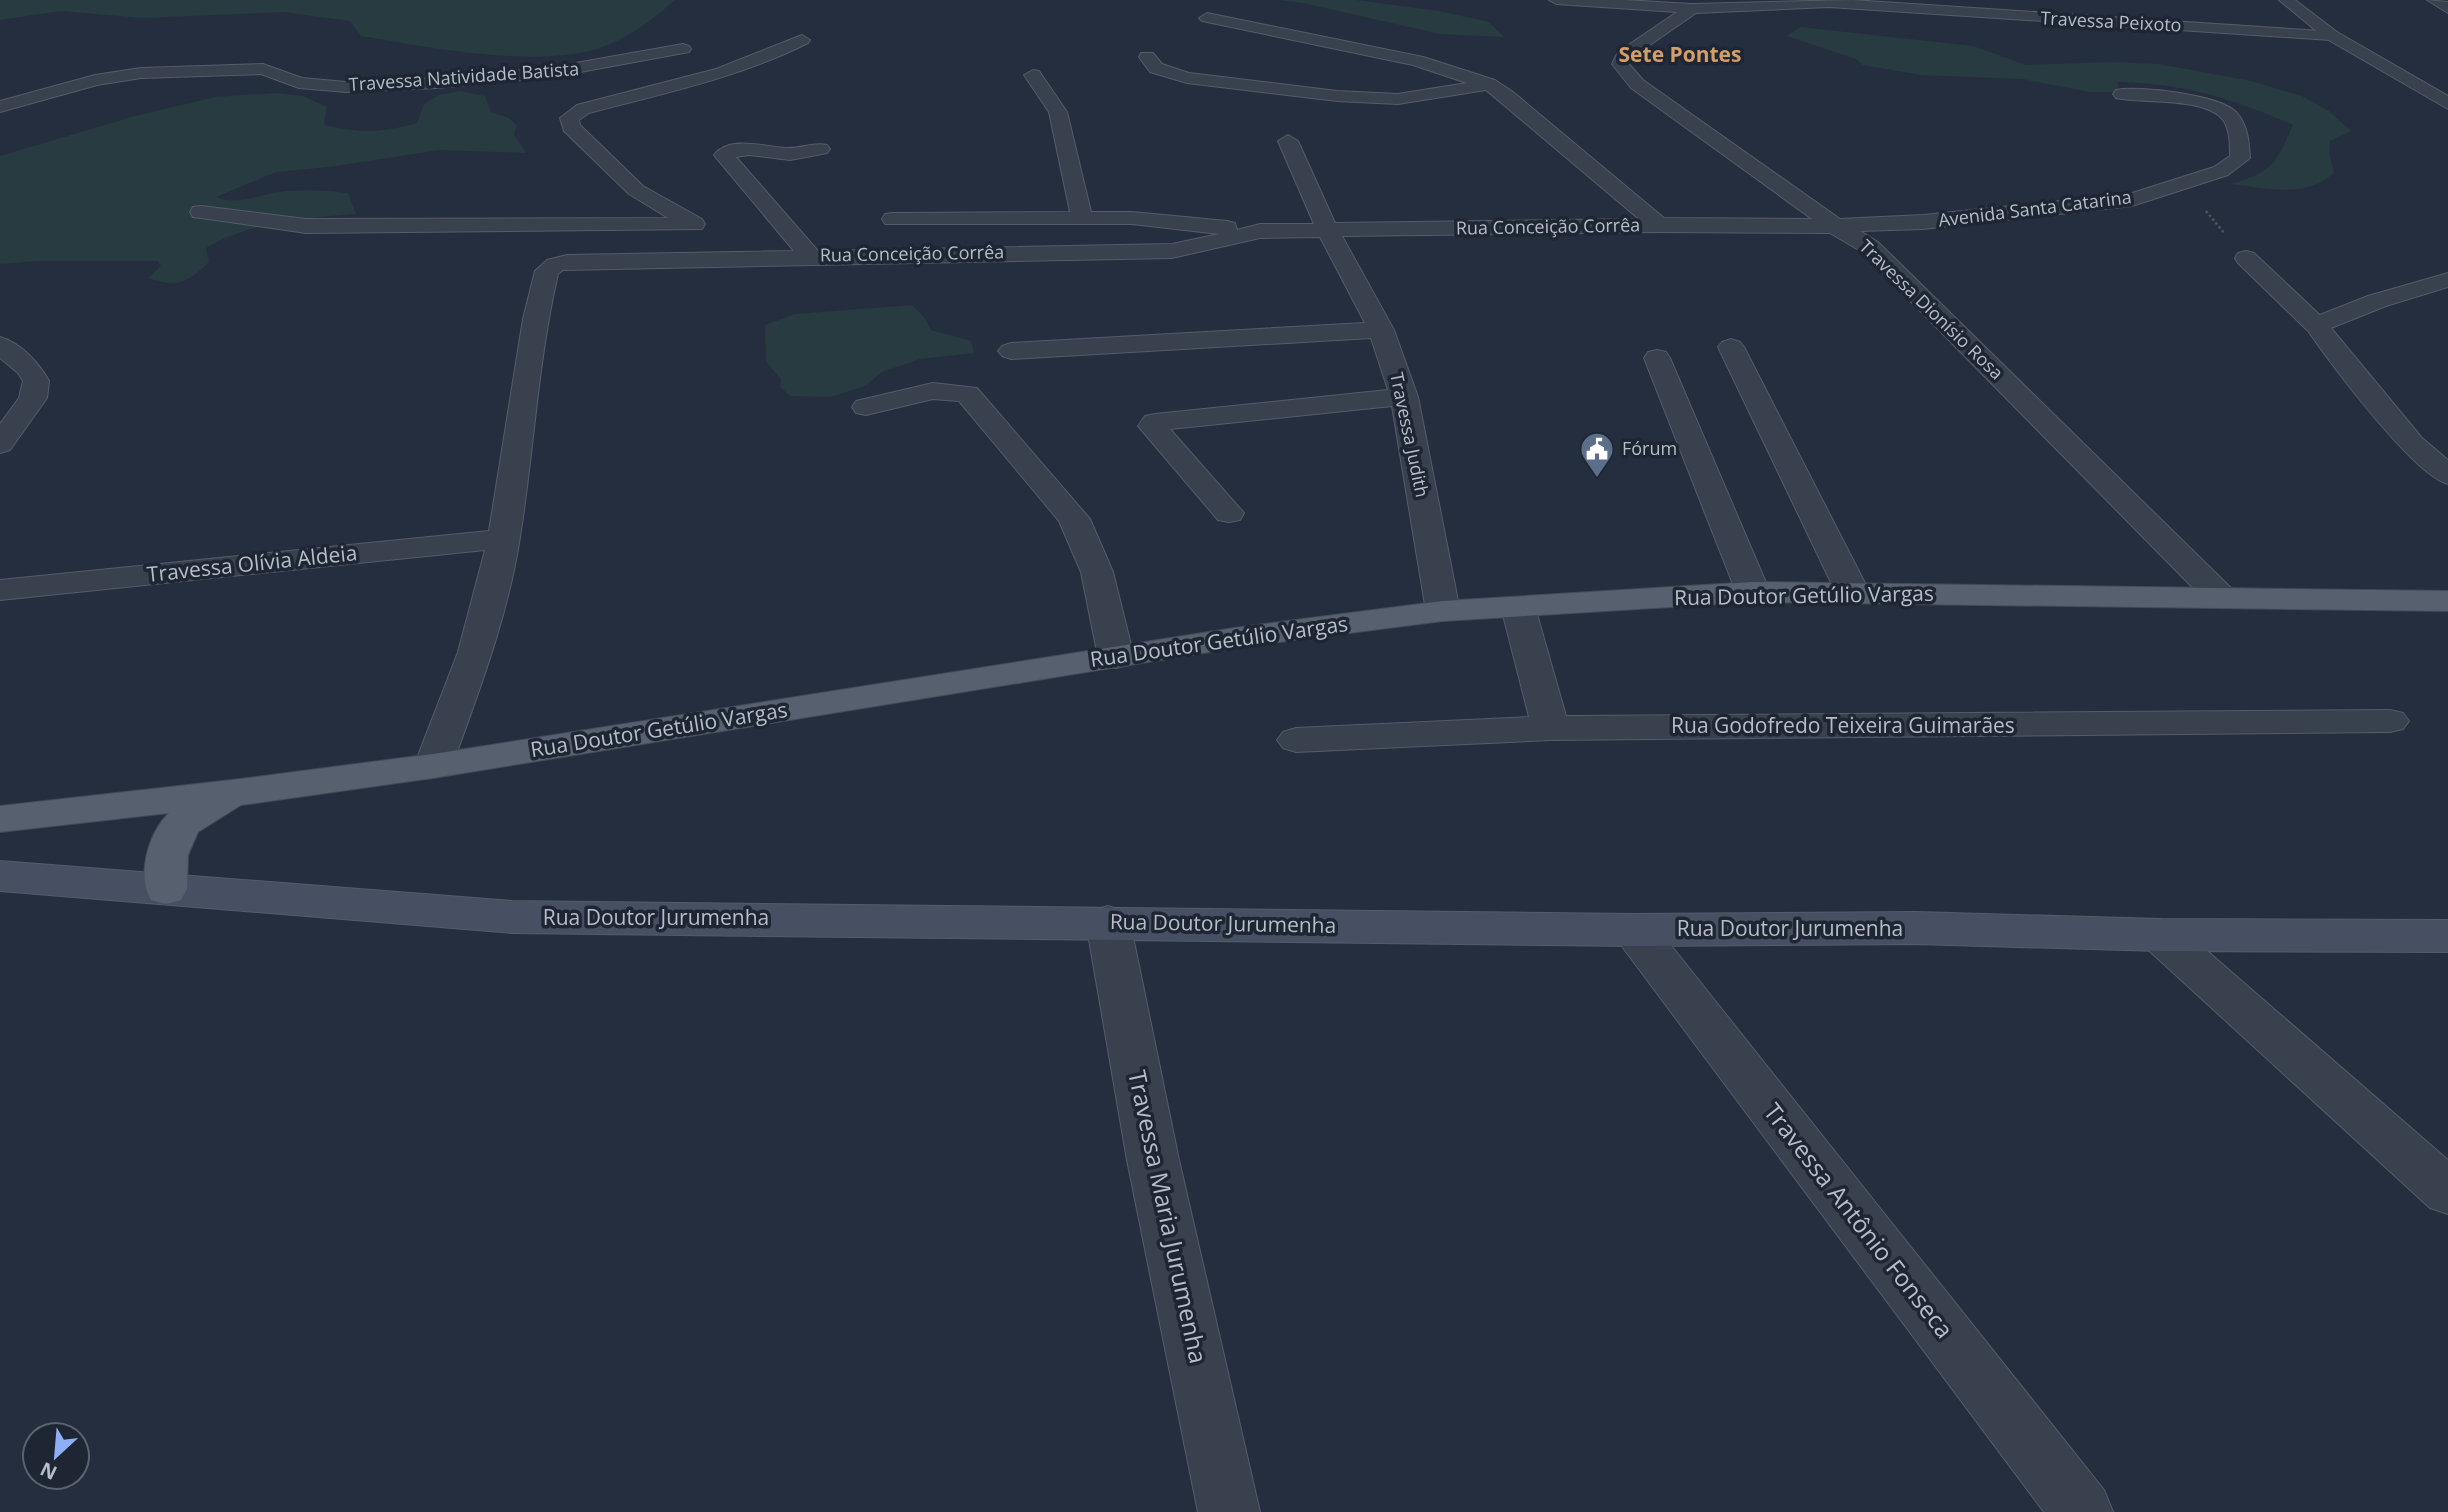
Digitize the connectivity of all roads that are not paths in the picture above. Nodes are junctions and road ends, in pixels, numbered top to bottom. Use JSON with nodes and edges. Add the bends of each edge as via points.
{"nodes":[{"id":1,"x":1556,"y":0,"type":"edge"},
{"id":2,"x":2286,"y":0,"type":"edge"},
{"id":3,"x":2434,"y":0,"type":"edge"},
{"id":4,"x":2448,"y":8,"type":"edge"},
{"id":5,"x":1692,"y":9,"type":"junction"},
{"id":6,"x":1207,"y":18,"type":"dead end"},
{"id":7,"x":2332,"y":35,"type":"junction"},
{"id":8,"x":802,"y":40,"type":"dead end"},
{"id":9,"x":683,"y":50,"type":"dead end"},
{"id":10,"x":1147,"y":57,"type":"dead end"},
{"id":11,"x":1033,"y":75,"type":"dead end"},
{"id":12,"x":1489,"y":84,"type":"junction"},
{"id":13,"x":2122,"y":94,"type":"dead end"},
{"id":14,"x":2448,"y":104,"type":"edge"},
{"id":15,"x":0,"y":107,"type":"edge"},
{"id":16,"x":1288,"y":141,"type":"dead end"},
{"id":17,"x":820,"y":149,"type":"dead end"},
{"id":18,"x":201,"y":212,"type":"dead end"},
{"id":19,"x":893,"y":219,"type":"dead end"},
{"id":20,"x":1082,"y":219,"type":"junction"},
{"id":21,"x":694,"y":224,"type":"junction"},
{"id":22,"x":1658,"y":225,"type":"junction"},
{"id":23,"x":1835,"y":226,"type":"junction"},
{"id":24,"x":1328,"y":231,"type":"junction"},
{"id":25,"x":1261,"y":232,"type":"junction"},
{"id":26,"x":810,"y":256,"type":"junction"},
{"id":27,"x":759,"y":257,"type":"junction"},
{"id":28,"x":2246,"y":258,"type":"road end"},
{"id":29,"x":2448,"y":280,"type":"edge"},
{"id":30,"x":2316,"y":325,"type":"junction"},
{"id":31,"x":1381,"y":330,"type":"junction"},
{"id":32,"x":0,"y":345,"type":"edge"},
{"id":33,"x":1731,"y":347,"type":"dead end"},
{"id":34,"x":1011,"y":351,"type":"dead end"},
{"id":35,"x":1657,"y":358,"type":"dead end"},
{"id":36,"x":1404,"y":397,"type":"junction"},
{"id":37,"x":866,"y":407,"type":"dead end"},
{"id":38,"x":0,"y":444,"type":"edge"},
{"id":39,"x":2448,"y":475,"type":"edge"},
{"id":40,"x":1229,"y":513,"type":"dead end"},
{"id":41,"x":504,"y":538,"type":"junction"},
{"id":42,"x":0,"y":590,"type":"edge"},
{"id":43,"x":1753,"y":592,"type":"junction"},
{"id":44,"x":1853,"y":593,"type":"junction"},
{"id":45,"x":2220,"y":596,"type":"junction"},
{"id":46,"x":2448,"y":601,"type":"edge"},
{"id":47,"x":1518,"y":607,"type":"junction"},
{"id":48,"x":1443,"y":611,"type":"junction"},
{"id":49,"x":1116,"y":657,"type":"junction"},
{"id":50,"x":2390,"y":721,"type":"dead end"},
{"id":51,"x":1551,"y":728,"type":"junction"},
{"id":52,"x":1296,"y":740,"type":"dead end"},
{"id":53,"x":433,"y":766,"type":"junction"},
{"id":54,"x":232,"y":793,"type":"junction"},
{"id":55,"x":0,"y":819,"type":"edge"},
{"id":56,"x":0,"y":876,"type":"edge"},
{"id":57,"x":166,"y":889,"type":"junction"},
{"id":58,"x":1108,"y":922,"type":"junction"},
{"id":59,"x":1634,"y":930,"type":"junction"},
{"id":60,"x":2160,"y":935,"type":"junction"},
{"id":61,"x":2448,"y":936,"type":"edge"},
{"id":62,"x":2448,"y":1192,"type":"edge"},
{"id":63,"x":1229,"y":1512,"type":"edge"},
{"id":64,"x":2082,"y":1512,"type":"edge"}],
"edges":[{"from":1,"to":5,"type":"street","name":"Travessa Peixoto"},
{"from":2,"to":7,"type":"street"},
{"from":3,"to":4,"type":"street"},
{"from":5,"to":7,"type":"street","name":"Travessa Peixoto","via":[[1829,3]]},
{"from":5,"to":23,"type":"street","name":"Travessa Dionísio Rosa","via":[[1624,55],[1620,64],[1637,83]]},
{"from":6,"to":12,"type":"street","via":[[1401,58]]},
{"from":7,"to":14,"type":"street"},
{"from":8,"to":21,"type":"street","via":[[718,74],[583,109],[569,118],[571,127],[636,190]]},
{"from":9,"to":15,"type":"street","name":"Travessa Natividade Batista","via":[[553,72],[359,86],[299,83],[263,69],[141,73],[95,80]]},
{"from":10,"to":12,"type":"street","via":[[1156,68],[1187,78],[1337,96],[1398,99]]},
{"from":11,"to":20,"type":"street","via":[[1058,112]]},
{"from":12,"to":22,"type":"street"},
{"from":13,"to":23,"type":"street","name":"Avenida Santa Catarina","via":[[2197,103],[2225,112],[2241,141],[2240,158],[2221,171],[2132,200],[1923,222]]},
{"from":16,"to":24,"type":"street","name":"Travessa Judith"},
{"from":17,"to":26,"type":"street","via":[[784,154],[757,148],[724,155]]},
{"from":18,"to":21,"type":"street","via":[[306,226]]},
{"from":19,"to":20,"type":"street","name":"Rua Conceição Corrêa"},
{"from":20,"to":25,"type":"street","name":"Rua Conceição Corrêa","via":[[1132,218]]},
{"from":21,"to":27,"type":"street"},
{"from":22,"to":23,"type":"street","name":"Rua Conceição Corrêa"},
{"from":22,"to":24,"type":"street","name":"Rua Conceição Corrêa"},
{"from":23,"to":45,"type":"street","name":"Travessa Dionísio Rosa","via":[[1870,247]]},
{"from":24,"to":25,"type":"street","name":"Rua Conceição Corrêa"},
{"from":24,"to":31,"type":"street","name":"Travessa Judith"},
{"from":25,"to":26,"type":"street","name":"Rua Conceição Corrêa","via":[[1172,251]]},
{"from":26,"to":27,"type":"street","name":"Rua Conceição Corrêa"},
{"from":27,"to":41,"type":"street","name":"Rua Conceição Corrêa","via":[[561,263],[547,271],[535,319]]},
{"from":28,"to":30,"type":"street"},
{"from":29,"to":30,"type":"street"},
{"from":30,"to":39,"type":"street","via":[[2412,444]]},
{"from":31,"to":34,"type":"street"},
{"from":31,"to":36,"type":"street","name":"Travessa Judith"},
{"from":32,"to":38,"type":"street","via":[[29,369],[36,381],[33,398]]},
{"from":33,"to":44,"type":"street"},
{"from":35,"to":43,"type":"street"},
{"from":36,"to":40,"type":"street","via":[[1156,422],[1152,426]]},
{"from":36,"to":48,"type":"street","name":"Travessa Judith"},
{"from":37,"to":49,"type":"street","via":[[933,391],[967,394],[1074,519],[1097,572]]},
{"from":41,"to":42,"type":"street","name":"Travessa Olívia Aldeia"},
{"from":41,"to":53,"type":"street","via":[[476,652]]},
{"from":43,"to":44,"type":"main road","name":"Rua Doutor Getúlio Vargas"},
{"from":43,"to":47,"type":"main road","name":"Rua Doutor Getúlio Vargas"},
{"from":44,"to":45,"type":"main road","name":"Rua Doutor Getúlio Vargas"},
{"from":45,"to":46,"type":"main road","name":"Rua Doutor Getúlio Vargas"},
{"from":47,"to":48,"type":"main road","name":"Rua Doutor Getúlio Vargas"},
{"from":47,"to":51,"type":"street"},
{"from":48,"to":49,"type":"main road","name":"Rua Doutor Getúlio Vargas"},
{"from":49,"to":53,"type":"main road","name":"Rua Doutor Getúlio Vargas"},
{"from":50,"to":51,"type":"street","name":"Rua Godofredo Teixeira Guimarães"},
{"from":51,"to":52,"type":"street","name":"Rua Godofredo Teixeira Guimarães"},
{"from":53,"to":54,"type":"main road","name":"Rua Doutor Getúlio Vargas"},
{"from":54,"to":55,"type":"main road","name":"Rua Doutor Getúlio Vargas"},
{"from":54,"to":57,"type":"main road","via":[[181,824],[167,855]]},
{"from":56,"to":57,"type":"main road","name":"Rua Doutor Jurumenha"},
{"from":57,"to":58,"type":"main road","name":"Rua Doutor Jurumenha","via":[[512,917]]},
{"from":58,"to":59,"type":"main road","name":"Rua Doutor Jurumenha"},
{"from":58,"to":63,"type":"street","name":"Travessa Maria Jurumenha","via":[[1153,1160]]},
{"from":59,"to":60,"type":"main road","name":"Rua Doutor Jurumenha","via":[[1916,928]]},
{"from":59,"to":64,"type":"street","name":"Travessa Antônio Fonseca"},
{"from":60,"to":61,"type":"main road","name":"Rua Doutor Jurumenha"},
{"from":60,"to":62,"type":"street"}]}
